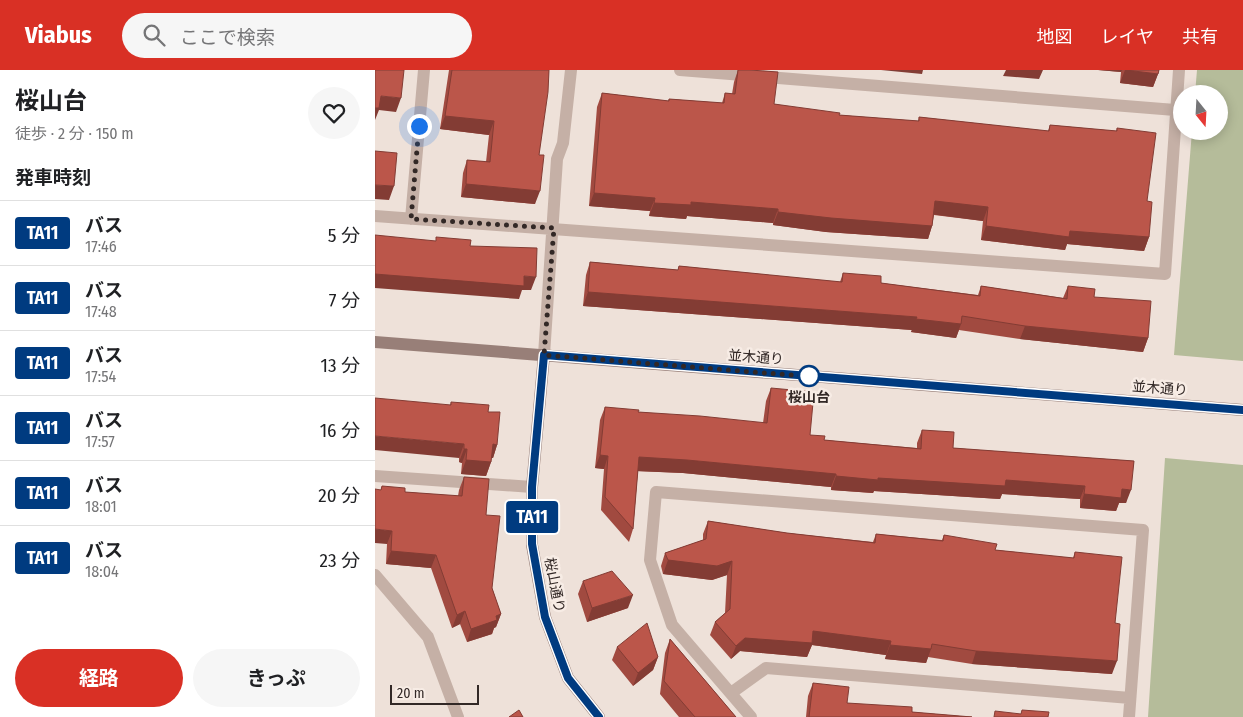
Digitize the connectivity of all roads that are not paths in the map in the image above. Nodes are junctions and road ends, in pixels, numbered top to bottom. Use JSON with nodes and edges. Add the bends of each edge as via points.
{"nodes":[{"id":1,"x":424,"y":70,"type":"edge"},
{"id":2,"x":571,"y":70,"type":"edge"},
{"id":3,"x":680,"y":70,"type":"edge"},
{"id":4,"x":1179,"y":70,"type":"edge"},
{"id":5,"x":1178,"y":85,"type":"edge"},
{"id":6,"x":1173,"y":110,"type":"edge"},
{"id":7,"x":1173,"y":140,"type":"edge"},
{"id":8,"x":375,"y":216,"type":"edge"},
{"id":9,"x":411,"y":219,"type":"junction"},
{"id":10,"x":554,"y":228,"type":"junction"},
{"id":11,"x":375,"y":342,"type":"edge"},
{"id":12,"x":544,"y":355,"type":"junction"},
{"id":13,"x":1243,"y":410,"type":"edge"},
{"id":14,"x":375,"y":476,"type":"edge"},
{"id":15,"x":532,"y":487,"type":"junction"},
{"id":16,"x":375,"y":575,"type":"edge"},
{"id":17,"x":731,"y":693,"type":"junction"},
{"id":18,"x":1130,"y":698,"type":"junction"},
{"id":19,"x":458,"y":717,"type":"edge"},
{"id":20,"x":599,"y":717,"type":"edge"},
{"id":21,"x":751,"y":717,"type":"edge"},
{"id":22,"x":1129,"y":717,"type":"edge"}],
"edges":[{"from":1,"to":9,"type":"street"},
{"from":2,"to":10,"type":"street","via":[[563,143],[557,159]]},
{"from":3,"to":6,"type":"street"},
{"from":4,"to":5,"type":"street"},
{"from":7,"to":10,"type":"street","via":[[1165,274]]},
{"from":8,"to":9,"type":"street"},
{"from":9,"to":10,"type":"street"},
{"from":10,"to":12,"type":"street"},
{"from":11,"to":12,"type":"street","name":"並木通り"},
{"from":12,"to":13,"type":"street","name":"並木通り"},
{"from":12,"to":15,"type":"street","name":"桜山通り"},
{"from":14,"to":15,"type":"street"},
{"from":15,"to":20,"type":"street","name":"桜山通り","via":[[532,544],[545,617],[568,678]]},
{"from":16,"to":19,"type":"street","via":[[428,637]]},
{"from":17,"to":18,"type":"street","via":[[766,668]]},
{"from":17,"to":18,"type":"street","via":[[672,624],[650,560],[656,492],[1143,530]]},
{"from":17,"to":21,"type":"street"},
{"from":18,"to":22,"type":"street"}]}
